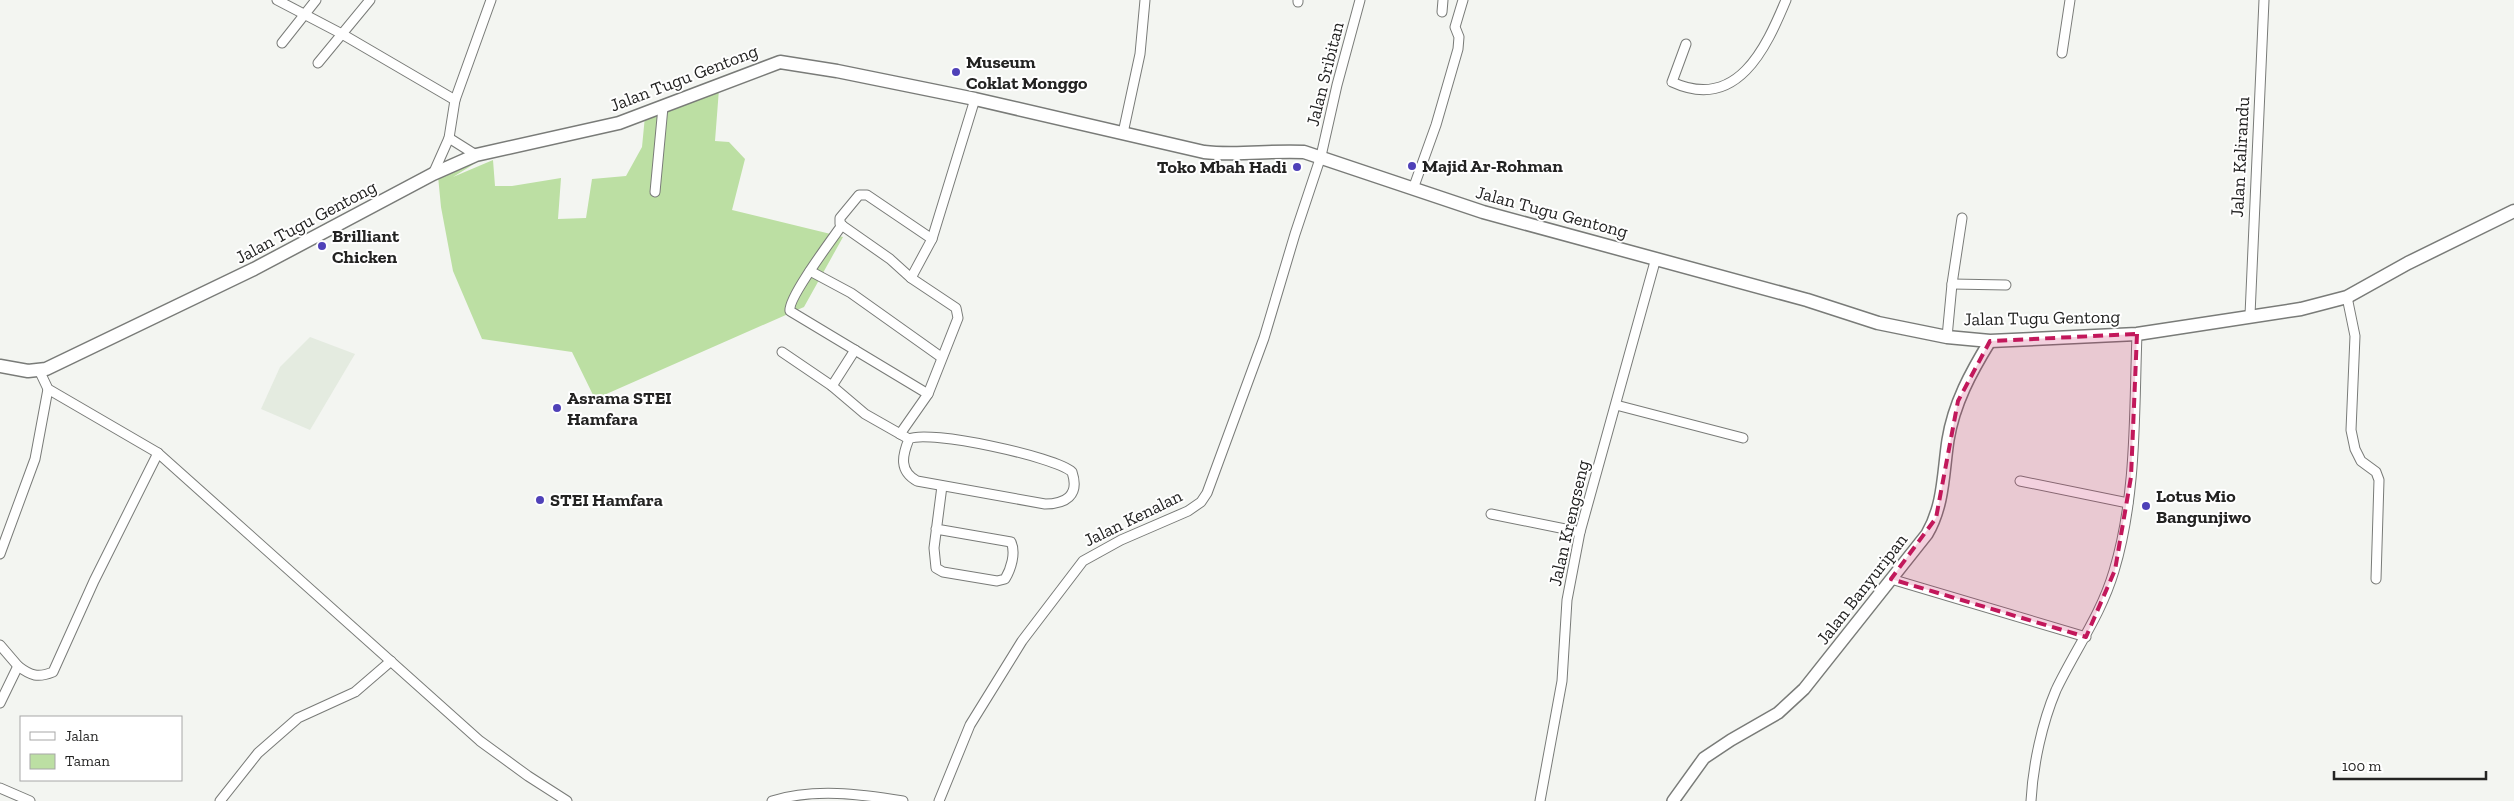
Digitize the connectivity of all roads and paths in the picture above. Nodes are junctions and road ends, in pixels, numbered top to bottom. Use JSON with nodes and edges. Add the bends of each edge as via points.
{"nodes":[{"id":1,"x":277,"y":0,"type":"edge"},
{"id":2,"x":316,"y":0,"type":"edge"},
{"id":3,"x":370,"y":0,"type":"edge"},
{"id":4,"x":491,"y":0,"type":"edge"},
{"id":5,"x":1145,"y":0,"type":"edge"},
{"id":6,"x":1360,"y":0,"type":"edge"},
{"id":7,"x":1443,"y":0,"type":"edge"},
{"id":8,"x":1463,"y":0,"type":"edge"},
{"id":9,"x":1786,"y":0,"type":"edge"},
{"id":10,"x":2070,"y":0,"type":"edge"},
{"id":11,"x":2264,"y":0,"type":"edge"},
{"id":12,"x":1442,"y":12,"type":"dead end"},
{"id":13,"x":305,"y":15,"type":"junction"},
{"id":14,"x":342,"y":34,"type":"junction"},
{"id":15,"x":282,"y":43,"type":"dead end"},
{"id":16,"x":1686,"y":44,"type":"dead end"},
{"id":17,"x":2062,"y":53,"type":"dead end"},
{"id":18,"x":318,"y":63,"type":"dead end"},
{"id":19,"x":975,"y":99,"type":"junction"},
{"id":20,"x":455,"y":100,"type":"junction"},
{"id":21,"x":662,"y":107,"type":"junction"},
{"id":22,"x":1123,"y":133,"type":"junction"},
{"id":23,"x":450,"y":138,"type":"junction"},
{"id":24,"x":476,"y":155,"type":"junction"},
{"id":25,"x":1321,"y":156,"type":"junction"},
{"id":26,"x":433,"y":174,"type":"junction"},
{"id":27,"x":1413,"y":189,"type":"junction"},
{"id":28,"x":655,"y":192,"type":"dead end"},
{"id":29,"x":2514,"y":211,"type":"edge"},
{"id":30,"x":1962,"y":218,"type":"dead end"},
{"id":31,"x":842,"y":225,"type":"junction"},
{"id":32,"x":932,"y":239,"type":"junction"},
{"id":33,"x":1656,"y":258,"type":"junction"},
{"id":34,"x":810,"y":271,"type":"junction"},
{"id":35,"x":911,"y":278,"type":"junction"},
{"id":36,"x":1952,"y":284,"type":"junction"},
{"id":37,"x":2006,"y":285,"type":"dead end"},
{"id":38,"x":2347,"y":297,"type":"junction"},
{"id":39,"x":2250,"y":315,"type":"junction"},
{"id":40,"x":2137,"y":334,"type":"junction"},
{"id":41,"x":1947,"y":337,"type":"junction"},
{"id":42,"x":1990,"y":341,"type":"junction"},
{"id":43,"x":855,"y":350,"type":"junction"},
{"id":44,"x":782,"y":352,"type":"dead end"},
{"id":45,"x":941,"y":356,"type":"junction"},
{"id":46,"x":0,"y":366,"type":"edge"},
{"id":47,"x":39,"y":370,"type":"junction"},
{"id":48,"x":832,"y":386,"type":"junction"},
{"id":49,"x":48,"y":389,"type":"junction"},
{"id":50,"x":928,"y":394,"type":"junction"},
{"id":51,"x":1616,"y":405,"type":"junction"},
{"id":52,"x":904,"y":437,"type":"junction"},
{"id":53,"x":1743,"y":438,"type":"dead end"},
{"id":54,"x":158,"y":453,"type":"junction"},
{"id":55,"x":2020,"y":481,"type":"dead end"},
{"id":56,"x":942,"y":486,"type":"junction"},
{"id":57,"x":2128,"y":503,"type":"junction"},
{"id":58,"x":1490,"y":514,"type":"dead end"},
{"id":59,"x":936,"y":529,"type":"junction"},
{"id":60,"x":1580,"y":532,"type":"junction"},
{"id":61,"x":0,"y":554,"type":"edge"},
{"id":62,"x":1891,"y":579,"type":"junction"},
{"id":63,"x":2376,"y":579,"type":"dead end"},
{"id":64,"x":2086,"y":637,"type":"junction"},
{"id":65,"x":0,"y":645,"type":"edge"},
{"id":66,"x":391,"y":661,"type":"junction"},
{"id":67,"x":18,"y":666,"type":"junction"},
{"id":68,"x":0,"y":703,"type":"edge"},
{"id":69,"x":0,"y":788,"type":"edge"},
{"id":70,"x":30,"y":801,"type":"edge"},
{"id":71,"x":220,"y":801,"type":"edge"},
{"id":72,"x":567,"y":801,"type":"edge"},
{"id":73,"x":772,"y":801,"type":"edge"},
{"id":74,"x":903,"y":801,"type":"edge"},
{"id":75,"x":939,"y":801,"type":"edge"},
{"id":76,"x":1540,"y":801,"type":"edge"},
{"id":77,"x":1673,"y":801,"type":"edge"},
{"id":78,"x":2031,"y":801,"type":"edge"}],
"edges":[{"from":1,"to":13,"type":"street"},
{"from":2,"to":13,"type":"street"},
{"from":3,"to":14,"type":"street"},
{"from":4,"to":20,"type":"street"},
{"from":5,"to":22,"type":"street","via":[[1140,54]]},
{"from":6,"to":25,"type":"street","name":"Jalan Sribitan"},
{"from":7,"to":12,"type":"street"},
{"from":8,"to":27,"type":"street","via":[[1455,27],[1459,37],[1458,49]]},
{"from":9,"to":16,"type":"street","via":[[1766,46],[1750,68],[1731,82],[1699,89],[1672,82]]},
{"from":10,"to":17,"type":"street"},
{"from":11,"to":39,"type":"street","name":"Jalan Kalirandu"},
{"from":13,"to":14,"type":"street"},
{"from":13,"to":15,"type":"street"},
{"from":14,"to":18,"type":"street"},
{"from":14,"to":20,"type":"street"},
{"from":19,"to":21,"type":"main road","name":"Jalan Tugu Gentong","via":[[780,62]]},
{"from":19,"to":22,"type":"main road","name":"Jalan Tugu Gentong"},
{"from":19,"to":32,"type":"street"},
{"from":20,"to":23,"type":"street"},
{"from":21,"to":24,"type":"main road","name":"Jalan Tugu Gentong","via":[[619,123]]},
{"from":21,"to":28,"type":"street"},
{"from":22,"to":25,"type":"main road","name":"Jalan Tugu Gentong","via":[[1204,152],[1232,155],[1287,151]]},
{"from":23,"to":24,"type":"street"},
{"from":23,"to":26,"type":"street"},
{"from":24,"to":26,"type":"main road","name":"Jalan Tugu Gentong"},
{"from":25,"to":27,"type":"main road","name":"Jalan Tugu Gentong"},
{"from":25,"to":75,"type":"street","name":"Jalan Kenalan","via":[[1256,364],[1207,493],[1188,511],[1121,540],[1083,561],[1022,641],[970,725]]},
{"from":26,"to":47,"type":"main road","name":"Jalan Tugu Gentong","via":[[254,269],[46,370]]},
{"from":27,"to":33,"type":"main road","name":"Jalan Tugu Gentong","via":[[1483,212]]},
{"from":29,"to":38,"type":"main road","name":"Jalan Tugu Gentong"},
{"from":30,"to":36,"type":"street"},
{"from":31,"to":32,"type":"street","via":[[840,218],[862,194]]},
{"from":31,"to":34,"type":"street"},
{"from":31,"to":35,"type":"street"},
{"from":32,"to":35,"type":"street"},
{"from":33,"to":41,"type":"main road","name":"Jalan Tugu Gentong","via":[[1878,323]]},
{"from":33,"to":51,"type":"street","name":"Jalan Krengseng"},
{"from":34,"to":43,"type":"street","via":[[790,304],[790,312]]},
{"from":34,"to":45,"type":"street","via":[[851,293]]},
{"from":35,"to":45,"type":"street","via":[[957,310],[958,318]]},
{"from":36,"to":37,"type":"street"},
{"from":36,"to":41,"type":"street"},
{"from":38,"to":39,"type":"main road","name":"Jalan Tugu Gentong","via":[[2302,309]]},
{"from":38,"to":63,"type":"street","via":[[2355,336],[2351,430],[2361,461],[2376,472],[2379,480]]},
{"from":39,"to":40,"type":"main road","name":"Jalan Tugu Gentong"},
{"from":40,"to":42,"type":"main road","name":"Jalan Tugu Gentong"},
{"from":40,"to":57,"type":"street"},
{"from":41,"to":42,"type":"main road","name":"Jalan Tugu Gentong"},
{"from":42,"to":62,"type":"street","name":"Jalan Banyuripan","via":[[1968,376],[1958,401],[1948,438],[1936,518]]},
{"from":43,"to":48,"type":"street"},
{"from":43,"to":50,"type":"street"},
{"from":44,"to":48,"type":"street"},
{"from":45,"to":50,"type":"street"},
{"from":46,"to":47,"type":"main road","name":"Jalan Tugu Gentong"},
{"from":47,"to":49,"type":"street"},
{"from":48,"to":52,"type":"street","via":[[865,414]]},
{"from":49,"to":54,"type":"street"},
{"from":49,"to":61,"type":"street","via":[[35,459]]},
{"from":50,"to":52,"type":"street"},
{"from":51,"to":53,"type":"street"},
{"from":51,"to":60,"type":"street","name":"Jalan Krengseng"},
{"from":52,"to":56,"type":"street","via":[[904,469],[907,474],[918,481]]},
{"from":52,"to":56,"type":"street","via":[[936,436],[1007,449],[1060,464],[1070,470],[1074,478],[1068,498],[1061,504]]},
{"from":54,"to":66,"type":"street"},
{"from":54,"to":67,"type":"street","via":[[53,672],[42,677],[31,675]]},
{"from":55,"to":57,"type":"street"},
{"from":56,"to":59,"type":"street"},
{"from":57,"to":64,"type":"street","via":[[2115,570]]},
{"from":58,"to":60,"type":"street"},
{"from":59,"to":59,"type":"street","via":[[1010,542],[1012,558],[1005,579],[997,581],[936,568],[933,557]]},
{"from":60,"to":76,"type":"street","name":"Jalan Krengseng","via":[[1567,600],[1562,681]]},
{"from":62,"to":64,"type":"street"},
{"from":62,"to":77,"type":"street","name":"Jalan Banyuripan","via":[[1804,690],[1778,713],[1704,758]]},
{"from":64,"to":78,"type":"street","via":[[2053,700],[2043,732]]},
{"from":65,"to":67,"type":"street"},
{"from":66,"to":71,"type":"street","via":[[355,692],[298,718],[258,752]]},
{"from":66,"to":72,"type":"street","via":[[480,741]]},
{"from":67,"to":68,"type":"street"},
{"from":69,"to":70,"type":"street"},
{"from":73,"to":74,"type":"street","via":[[806,794],[835,794]]}]}
